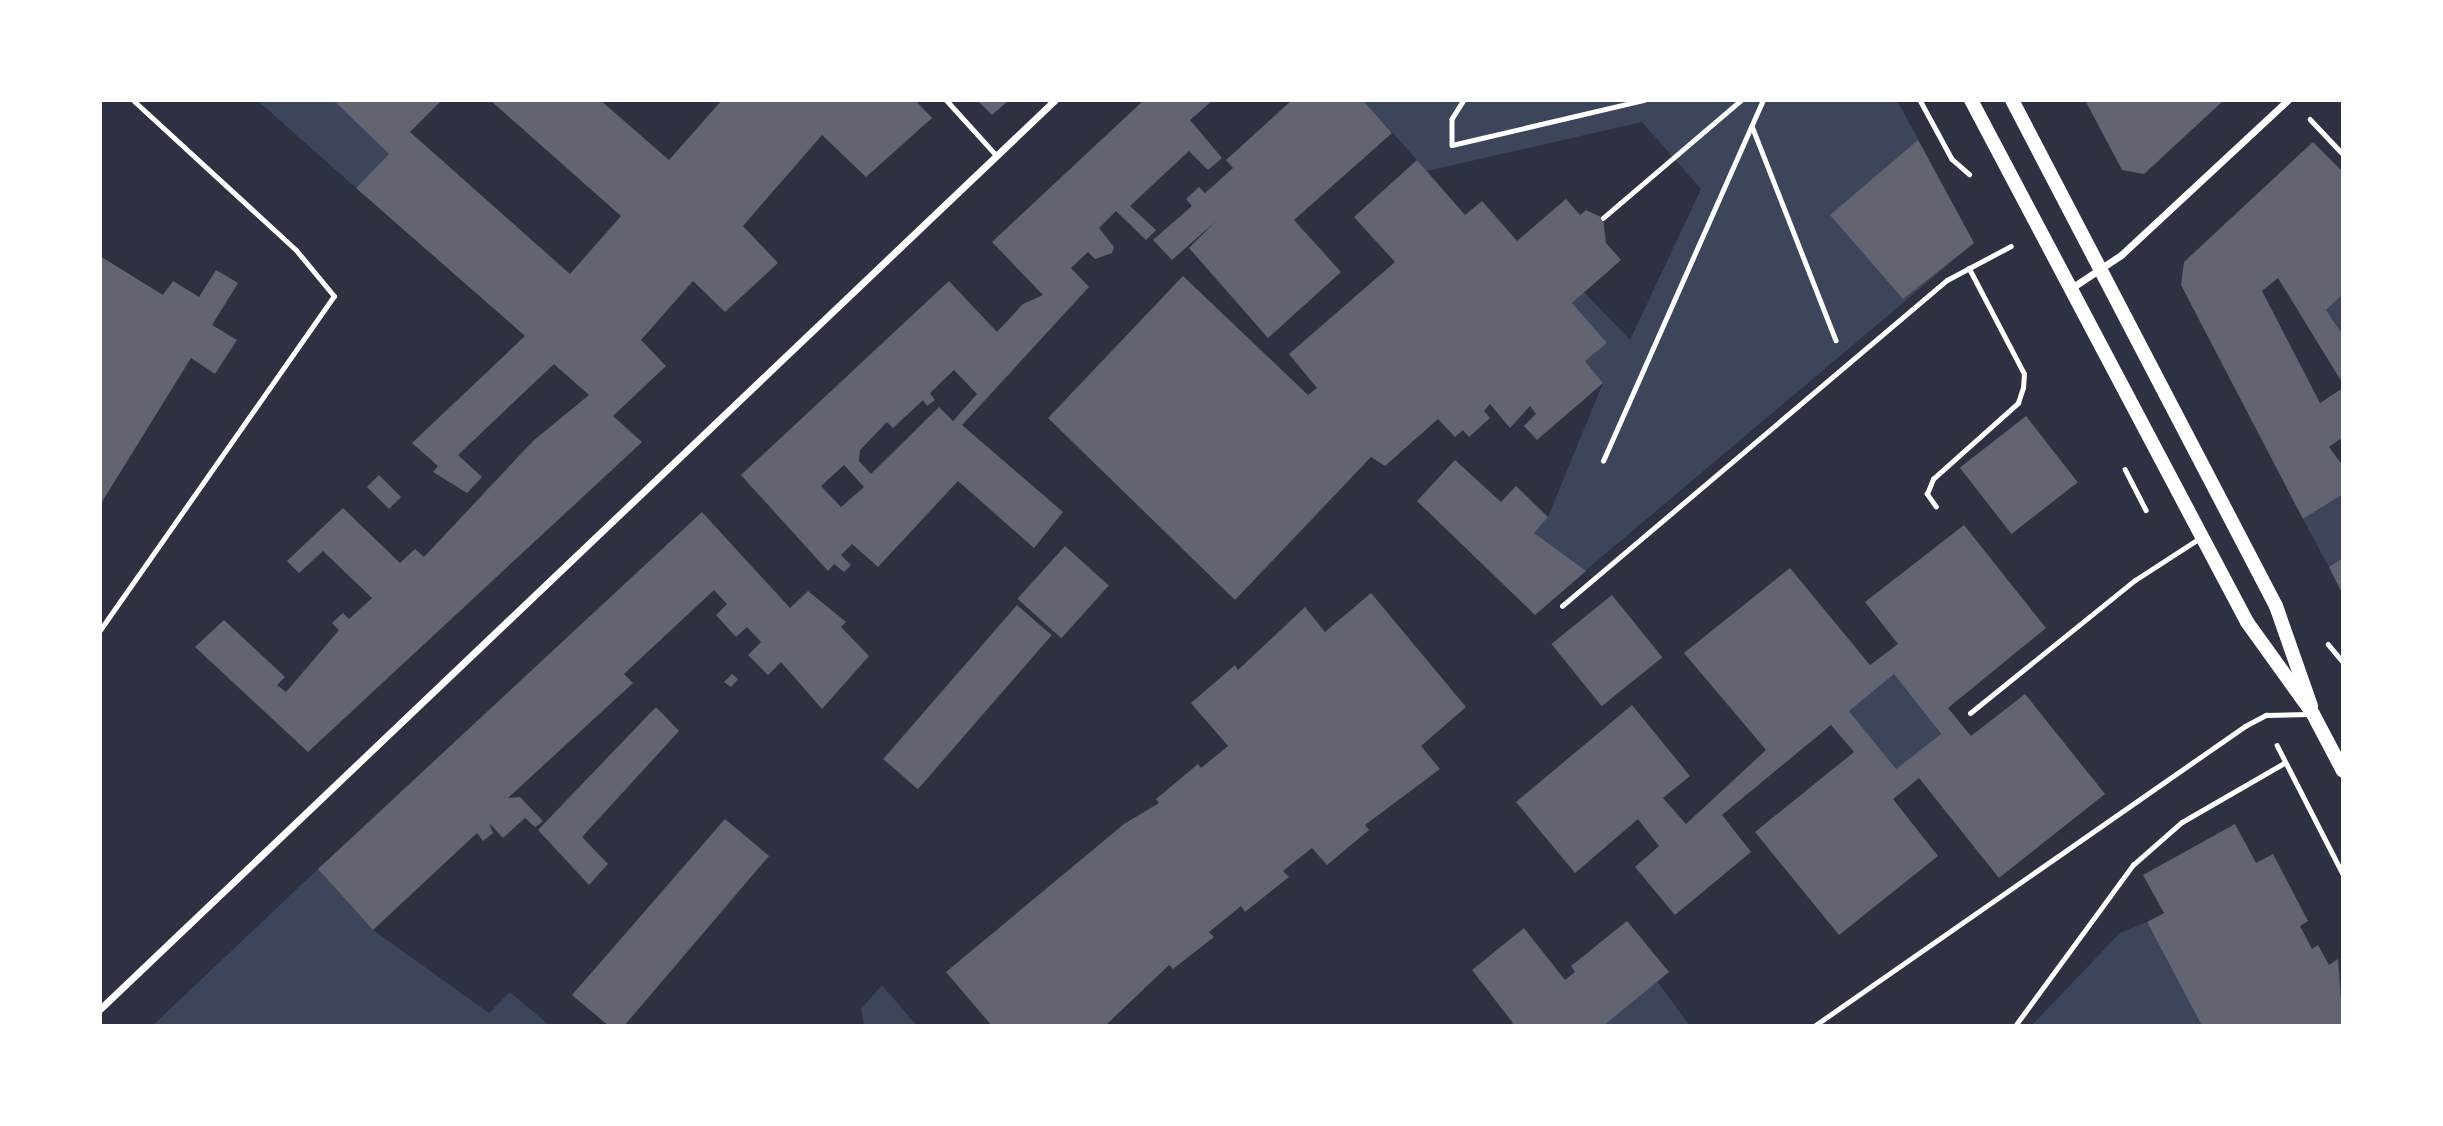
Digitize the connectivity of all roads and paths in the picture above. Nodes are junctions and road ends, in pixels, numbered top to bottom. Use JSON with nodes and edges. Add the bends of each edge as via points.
{"nodes":[{"id":1,"x":133,"y":100,"type":"edge"},
{"id":2,"x":946,"y":100,"type":"edge"},
{"id":3,"x":1055,"y":100,"type":"edge"},
{"id":4,"x":1464,"y":100,"type":"edge"},
{"id":5,"x":1644,"y":100,"type":"edge"},
{"id":6,"x":1741,"y":100,"type":"edge"},
{"id":7,"x":1763,"y":100,"type":"edge"},
{"id":8,"x":1972,"y":100,"type":"edge"},
{"id":9,"x":2012,"y":100,"type":"edge"},
{"id":10,"x":2288,"y":100,"type":"edge"},
{"id":11,"x":2300,"y":109,"type":"dead end"},
{"id":12,"x":1752,"y":125,"type":"junction"},
{"id":13,"x":995,"y":154,"type":"junction"},
{"id":14,"x":2343,"y":154,"type":"edge"},
{"id":15,"x":1603,"y":218,"type":"dead end"},
{"id":16,"x":2021,"y":240,"type":"dead end"},
{"id":17,"x":1969,"y":269,"type":"junction"},
{"id":18,"x":2102,"y":271,"type":"junction"},
{"id":19,"x":2073,"y":287,"type":"junction"},
{"id":20,"x":1836,"y":340,"type":"dead end"},
{"id":21,"x":1602,"y":461,"type":"dead end"},
{"id":22,"x":1936,"y":507,"type":"dead end"},
{"id":23,"x":2203,"y":537,"type":"junction"},
{"id":24,"x":1562,"y":606,"type":"dead end"},
{"id":25,"x":100,"y":630,"type":"edge"},
{"id":26,"x":1969,"y":713,"type":"dead end"},
{"id":27,"x":2313,"y":714,"type":"junction"},
{"id":28,"x":2284,"y":763,"type":"dead end"},
{"id":29,"x":2343,"y":771,"type":"edge"},
{"id":30,"x":100,"y":1009,"type":"edge"},
{"id":31,"x":1814,"y":1026,"type":"edge"},
{"id":32,"x":2015,"y":1026,"type":"edge"}],
"edges":[{"from":1,"to":25,"type":"lane","via":[[296,250],[334,296]]},
{"from":2,"to":13,"type":"lane"},
{"from":3,"to":13,"type":"street"},
{"from":4,"to":5,"type":"path","via":[[1452,119],[1452,145]]},
{"from":6,"to":15,"type":"path"},
{"from":7,"to":12,"type":"path"},
{"from":8,"to":19,"type":"main road"},
{"from":9,"to":18,"type":"main road"},
{"from":10,"to":18,"type":"street"},
{"from":11,"to":14,"type":"path"},
{"from":12,"to":20,"type":"path"},
{"from":12,"to":21,"type":"path"},
{"from":13,"to":30,"type":"street"},
{"from":16,"to":17,"type":"path"},
{"from":17,"to":22,"type":"path","via":[[2024,373],[2023,388],[2018,403],[1933,479],[1927,494]]},
{"from":17,"to":24,"type":"path","via":[[1947,281]]},
{"from":18,"to":19,"type":"street"},
{"from":18,"to":27,"type":"main road","via":[[2276,606]]},
{"from":19,"to":23,"type":"main road"},
{"from":23,"to":26,"type":"lane","via":[[2135,580]]},
{"from":23,"to":27,"type":"main road","via":[[2269,659]]},
{"from":27,"to":29,"type":"main road"},
{"from":27,"to":31,"type":"lane","via":[[2266,715]]},
{"from":28,"to":32,"type":"path","via":[[2182,822],[2133,865]]}]}
